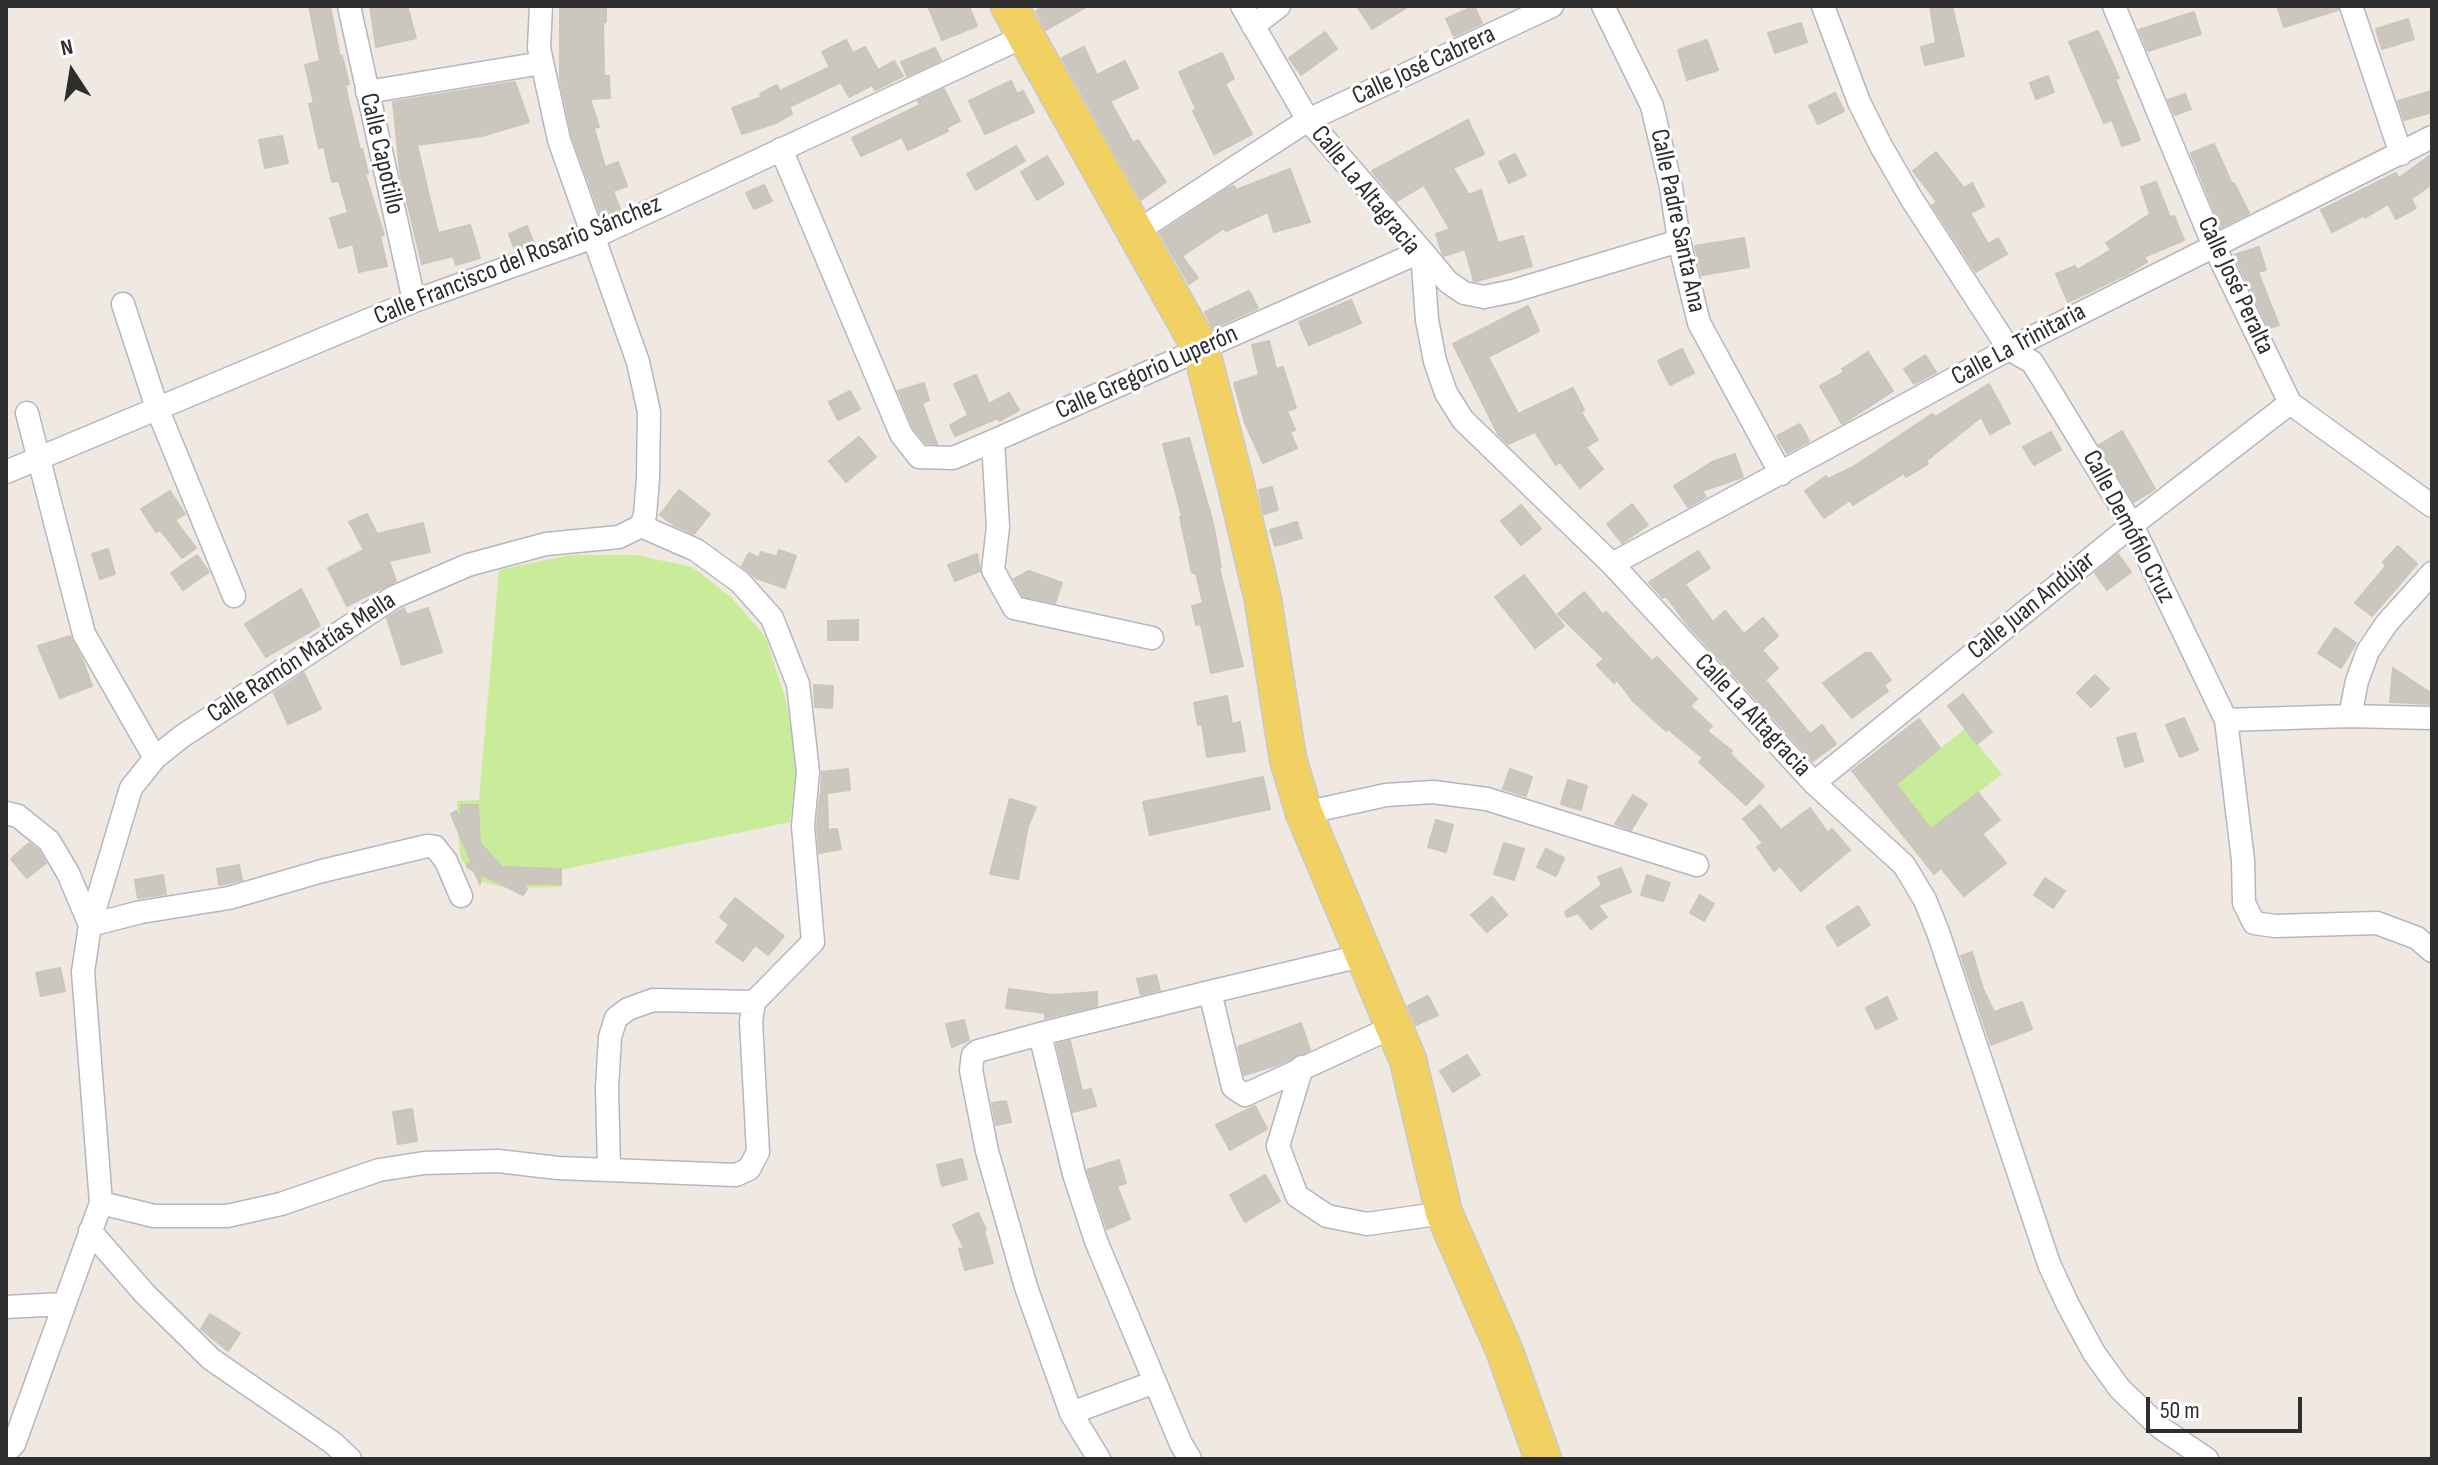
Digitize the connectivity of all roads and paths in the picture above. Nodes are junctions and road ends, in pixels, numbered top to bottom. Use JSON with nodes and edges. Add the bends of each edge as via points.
{"nodes":[{"id":1,"x":349,"y":6,"type":"edge"},
{"id":2,"x":541,"y":6,"type":"edge"},
{"id":3,"x":1279,"y":6,"type":"edge"},
{"id":4,"x":1552,"y":6,"type":"edge"},
{"id":5,"x":1603,"y":6,"type":"edge"},
{"id":6,"x":1823,"y":6,"type":"edge"},
{"id":7,"x":2114,"y":6,"type":"edge"},
{"id":8,"x":2351,"y":6,"type":"edge"},
{"id":9,"x":1248,"y":16,"type":"edge"},
{"id":10,"x":1017,"y":21,"type":"edge"},
{"id":11,"x":542,"y":63,"type":"junction"},
{"id":12,"x":367,"y":92,"type":"junction"},
{"id":13,"x":1308,"y":120,"type":"junction"},
{"id":14,"x":2432,"y":137,"type":"edge"},
{"id":15,"x":781,"y":149,"type":"junction"},
{"id":16,"x":2401,"y":154,"type":"junction"},
{"id":17,"x":1136,"y":232,"type":"junction"},
{"id":18,"x":594,"y":237,"type":"junction"},
{"id":19,"x":1679,"y":241,"type":"junction"},
{"id":20,"x":2214,"y":246,"type":"junction"},
{"id":21,"x":1422,"y":251,"type":"junction"},
{"id":22,"x":414,"y":301,"type":"junction"},
{"id":23,"x":123,"y":304,"type":"dead end"},
{"id":24,"x":1201,"y":349,"type":"junction"},
{"id":25,"x":2009,"y":349,"type":"junction"},
{"id":26,"x":2290,"y":403,"type":"junction"},
{"id":27,"x":157,"y":408,"type":"junction"},
{"id":28,"x":27,"y":413,"type":"dead end"},
{"id":29,"x":993,"y":441,"type":"junction"},
{"id":30,"x":38,"y":458,"type":"junction"},
{"id":31,"x":6,"y":472,"type":"edge"},
{"id":32,"x":1781,"y":474,"type":"junction"},
{"id":33,"x":2432,"y":506,"type":"edge"},
{"id":34,"x":2132,"y":525,"type":"junction"},
{"id":35,"x":641,"y":526,"type":"junction"},
{"id":36,"x":1612,"y":564,"type":"junction"},
{"id":37,"x":2432,"y":573,"type":"edge"},
{"id":38,"x":234,"y":596,"type":"dead end"},
{"id":39,"x":1152,"y":638,"type":"dead end"},
{"id":40,"x":2350,"y":716,"type":"junction"},
{"id":41,"x":2432,"y":718,"type":"edge"},
{"id":42,"x":2226,"y":720,"type":"junction"},
{"id":43,"x":155,"y":758,"type":"junction"},
{"id":44,"x":1814,"y":783,"type":"junction"},
{"id":45,"x":6,"y":813,"type":"edge"},
{"id":46,"x":1304,"y":813,"type":"junction"},
{"id":47,"x":1697,"y":865,"type":"dead end"},
{"id":48,"x":461,"y":896,"type":"dead end"},
{"id":49,"x":90,"y":925,"type":"junction"},
{"id":50,"x":2432,"y":951,"type":"edge"},
{"id":51,"x":1365,"y":955,"type":"junction"},
{"id":52,"x":1210,"y":992,"type":"junction"},
{"id":53,"x":754,"y":1002,"type":"junction"},
{"id":54,"x":1395,"y":1026,"type":"junction"},
{"id":55,"x":1040,"y":1034,"type":"junction"},
{"id":56,"x":1302,"y":1067,"type":"junction"},
{"id":57,"x":609,"y":1168,"type":"junction"},
{"id":58,"x":101,"y":1203,"type":"junction"},
{"id":59,"x":1444,"y":1213,"type":"junction"},
{"id":60,"x":90,"y":1231,"type":"junction"},
{"id":61,"x":63,"y":1304,"type":"junction"},
{"id":62,"x":6,"y":1307,"type":"edge"},
{"id":63,"x":1155,"y":1382,"type":"junction"},
{"id":64,"x":1071,"y":1413,"type":"junction"},
{"id":65,"x":6,"y":1452,"type":"edge"},
{"id":66,"x":350,"y":1459,"type":"edge"},
{"id":67,"x":1099,"y":1459,"type":"edge"},
{"id":68,"x":1190,"y":1459,"type":"edge"},
{"id":69,"x":1543,"y":1459,"type":"edge"},
{"id":70,"x":2207,"y":1459,"type":"edge"}],
"edges":[{"from":1,"to":12,"type":"street","name":"Calle Capotillo"},
{"from":2,"to":11,"type":"street"},
{"from":3,"to":9,"type":"street"},
{"from":4,"to":13,"type":"street","name":"Calle José Cabrera"},
{"from":5,"to":19,"type":"street","name":"Calle Padre Santa Ana","via":[[1652,106]]},
{"from":6,"to":25,"type":"street","name":"Calle Demófilo Cruz","via":[[1881,146]]},
{"from":7,"to":20,"type":"street","name":"Calle José Peralta"},
{"from":8,"to":16,"type":"street"},
{"from":9,"to":13,"type":"street","name":"Calle La Altagracia"},
{"from":10,"to":15,"type":"street","name":"Calle Francisco del Rosario Sánchez"},
{"from":10,"to":17,"type":"main road"},
{"from":11,"to":12,"type":"street"},
{"from":11,"to":18,"type":"street","via":[[559,140]]},
{"from":12,"to":22,"type":"street","name":"Calle Capotillo"},
{"from":13,"to":17,"type":"street","name":"Calle José Cabrera"},
{"from":13,"to":21,"type":"street","name":"Calle La Altagracia"},
{"from":14,"to":16,"type":"street","name":"Calle La Trinitaria"},
{"from":15,"to":18,"type":"street","name":"Calle Francisco del Rosario Sánchez"},
{"from":15,"to":29,"type":"street","name":"Calle Gregorio Luperón","via":[[901,434],[919,457],[953,458]]},
{"from":16,"to":20,"type":"street","name":"Calle La Trinitaria"},
{"from":17,"to":24,"type":"main road"},
{"from":18,"to":22,"type":"street","name":"Calle Francisco del Rosario Sánchez"},
{"from":18,"to":35,"type":"street","via":[[638,362],[649,412]]},
{"from":19,"to":21,"type":"street","via":[[1484,297],[1448,282]]},
{"from":19,"to":32,"type":"street","name":"Calle Padre Santa Ana","via":[[1699,323]]},
{"from":20,"to":25,"type":"street","name":"Calle La Trinitaria"},
{"from":20,"to":26,"type":"street","name":"Calle José Peralta"},
{"from":21,"to":24,"type":"street","name":"Calle Gregorio Luperón"},
{"from":21,"to":36,"type":"street","name":"Calle La Altagracia","via":[[1427,320],[1446,393],[1485,443]]},
{"from":22,"to":27,"type":"street","name":"Calle Francisco del Rosario Sánchez"},
{"from":23,"to":27,"type":"street"},
{"from":24,"to":29,"type":"street","name":"Calle Gregorio Luperón"},
{"from":24,"to":46,"type":"main road","via":[[1263,600],[1288,759]]},
{"from":25,"to":32,"type":"street","name":"Calle La Trinitaria"},
{"from":25,"to":34,"type":"street","name":"Calle Demófilo Cruz","via":[[2032,362]]},
{"from":26,"to":33,"type":"street","name":"Calle José Peralta"},
{"from":26,"to":34,"type":"street","name":"Calle Juan Andújar"},
{"from":27,"to":30,"type":"street","name":"Calle Francisco del Rosario Sánchez"},
{"from":27,"to":38,"type":"street"},
{"from":28,"to":30,"type":"street"},
{"from":29,"to":39,"type":"street","via":[[998,527],[993,570],[1014,608]]},
{"from":30,"to":31,"type":"street","name":"Calle Francisco del Rosario Sánchez"},
{"from":30,"to":43,"type":"street","via":[[84,634]]},
{"from":32,"to":36,"type":"street","name":"Calle La Trinitaria"},
{"from":34,"to":42,"type":"street","name":"Calle Demófilo Cruz"},
{"from":34,"to":44,"type":"street","name":"Calle Juan Andújar"},
{"from":35,"to":43,"type":"street","name":"Calle Ramón Matías Mella","via":[[619,537],[546,544],[468,565],[394,597]]},
{"from":35,"to":53,"type":"street","via":[[696,550],[740,582],[772,618],[798,684],[808,772],[803,826],[813,942]]},
{"from":36,"to":44,"type":"street","name":"Calle La Altagracia"},
{"from":37,"to":40,"type":"street","via":[[2368,651]]},
{"from":40,"to":41,"type":"street"},
{"from":40,"to":42,"type":"street"},
{"from":42,"to":50,"type":"street","name":"Calle Demófilo Cruz","via":[[2244,903],[2254,923],[2377,923],[2417,938]]},
{"from":43,"to":49,"type":"street","name":"Calle Ramón Matías Mella","via":[[131,788]]},
{"from":44,"to":70,"type":"street","name":"Calle La Altagracia","via":[[1904,865],[1925,900],[2049,1264],[2094,1353],[2120,1389],[2161,1428]]},
{"from":45,"to":49,"type":"street","via":[[18,816],[49,841]]},
{"from":46,"to":47,"type":"street","via":[[1386,795],[1433,792],[1487,799]]},
{"from":46,"to":51,"type":"main road"},
{"from":48,"to":49,"type":"street","via":[[446,861],[435,847],[427,846],[229,898]]},
{"from":49,"to":58,"type":"street","name":"Calle Ramón Matías Mella","via":[[83,972]]},
{"from":51,"to":52,"type":"street"},
{"from":51,"to":54,"type":"main road"},
{"from":52,"to":55,"type":"street"},
{"from":52,"to":56,"type":"street","via":[[1238,1092],[1245,1095]]},
{"from":53,"to":57,"type":"street","via":[[653,1000],[616,1018],[607,1088]]},
{"from":53,"to":57,"type":"street","via":[[758,1152],[749,1169],[736,1175]]},
{"from":54,"to":56,"type":"street"},
{"from":54,"to":59,"type":"main road"},
{"from":55,"to":63,"type":"street","via":[[1096,1241]]},
{"from":55,"to":64,"type":"street","via":[[978,1051],[970,1061],[987,1151],[1026,1287]]},
{"from":56,"to":59,"type":"street","via":[[1278,1146],[1297,1196],[1327,1216],[1367,1224]]},
{"from":57,"to":58,"type":"street","via":[[424,1163],[379,1170],[281,1204],[227,1216],[154,1216]]},
{"from":58,"to":60,"type":"street","name":"Calle Ramón Matías Mella"},
{"from":59,"to":69,"type":"main road","via":[[1505,1352]]},
{"from":60,"to":61,"type":"street","name":"Calle Ramón Matías Mella"},
{"from":60,"to":66,"type":"street","via":[[211,1359]]},
{"from":61,"to":62,"type":"street"},
{"from":61,"to":65,"type":"street","name":"Calle Ramón Matías Mella","via":[[14,1444]]},
{"from":63,"to":64,"type":"street"},
{"from":63,"to":68,"type":"street"},
{"from":64,"to":67,"type":"street"}]}
